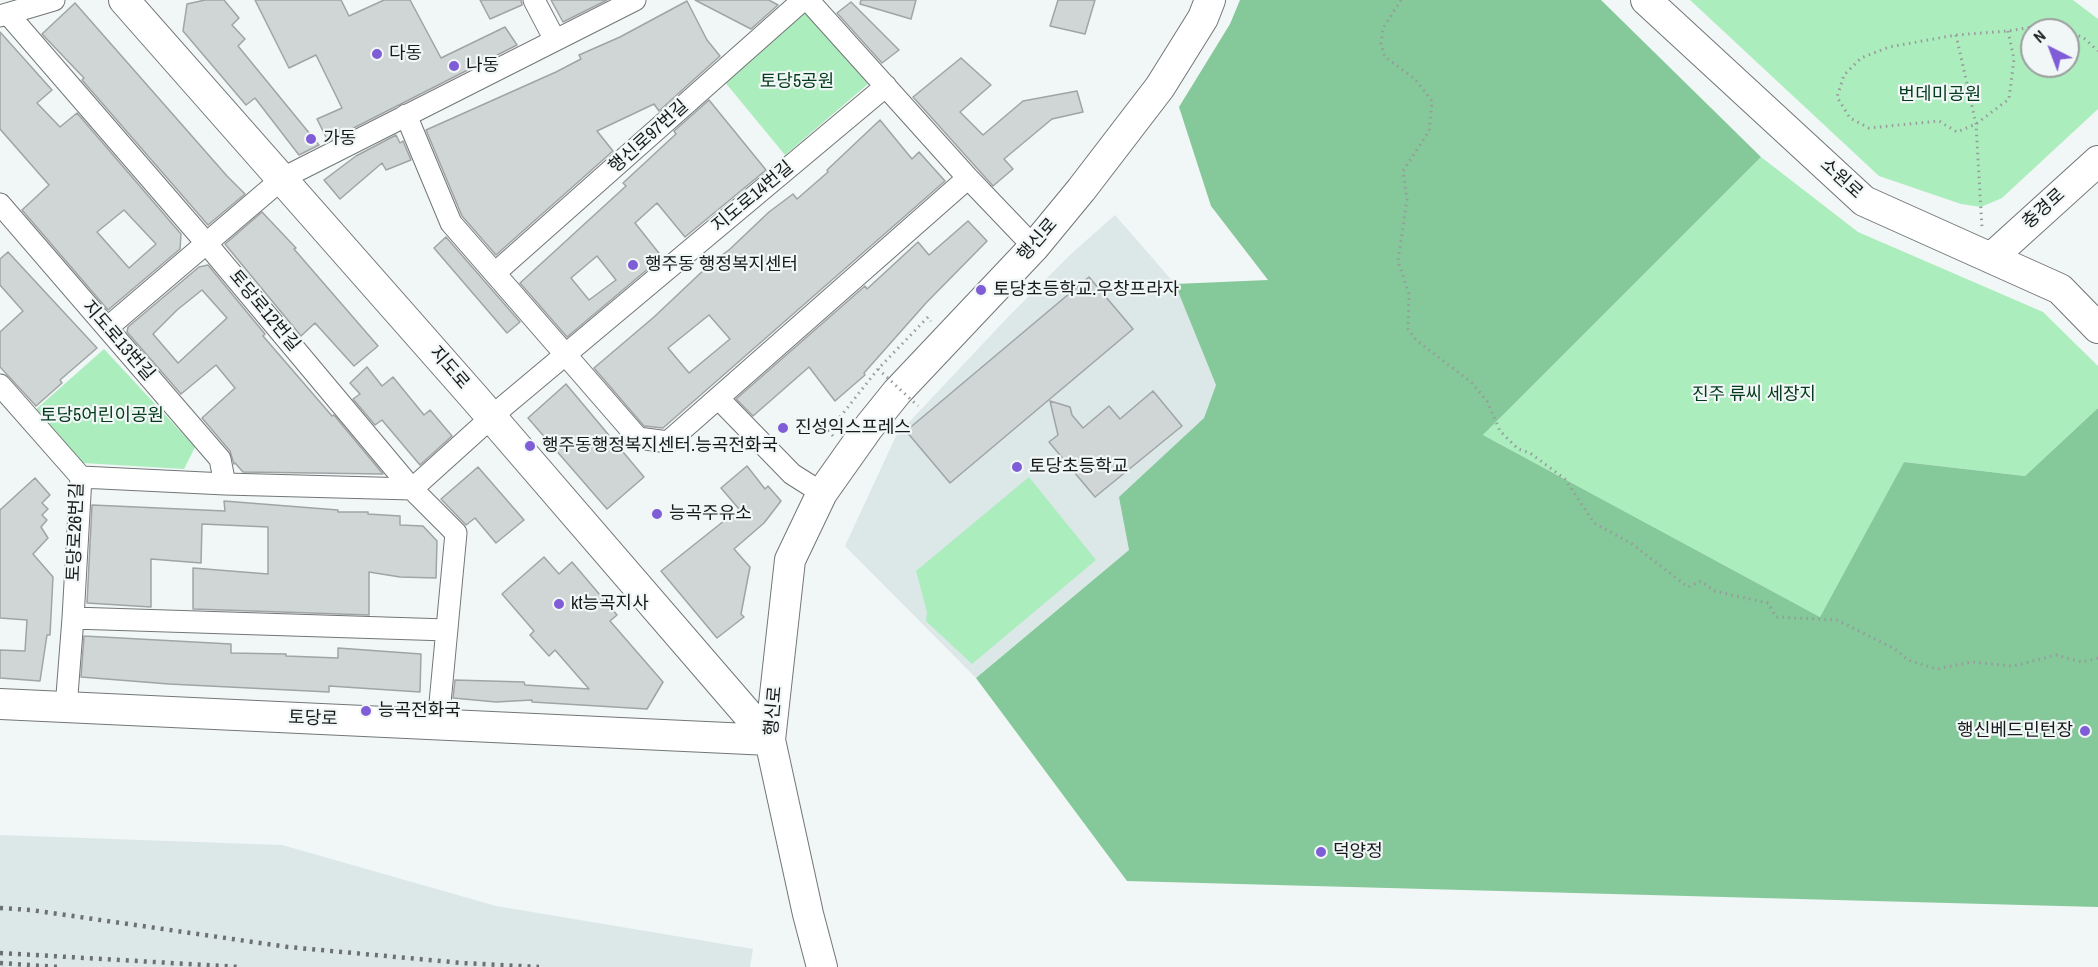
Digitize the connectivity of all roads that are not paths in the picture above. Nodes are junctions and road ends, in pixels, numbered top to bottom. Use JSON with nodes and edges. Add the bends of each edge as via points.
{"nodes":[{"id":1,"x":54,"y":0,"type":"edge"},
{"id":2,"x":124,"y":0,"type":"edge"},
{"id":3,"x":534,"y":0,"type":"edge"},
{"id":4,"x":635,"y":0,"type":"edge"},
{"id":5,"x":803,"y":0,"type":"edge"},
{"id":6,"x":808,"y":0,"type":"edge"},
{"id":7,"x":1210,"y":0,"type":"edge"},
{"id":8,"x":1646,"y":0,"type":"edge"},
{"id":9,"x":4,"y":15,"type":"edge"},
{"id":10,"x":555,"y":40,"type":"junction"},
{"id":11,"x":886,"y":86,"type":"junction"},
{"id":12,"x":406,"y":115,"type":"junction"},
{"id":13,"x":2098,"y":161,"type":"edge"},
{"id":14,"x":283,"y":178,"type":"junction"},
{"id":15,"x":968,"y":178,"type":"junction"},
{"id":16,"x":0,"y":204,"type":"edge"},
{"id":17,"x":207,"y":244,"type":"junction"},
{"id":18,"x":1034,"y":248,"type":"junction"},
{"id":19,"x":1991,"y":258,"type":"junction"},
{"id":20,"x":495,"y":273,"type":"junction"},
{"id":21,"x":107,"y":328,"type":"junction"},
{"id":22,"x":2098,"y":328,"type":"edge"},
{"id":23,"x":565,"y":354,"type":"junction"},
{"id":24,"x":0,"y":384,"type":"edge"},
{"id":25,"x":718,"y":398,"type":"junction"},
{"id":26,"x":491,"y":417,"type":"junction"},
{"id":27,"x":81,"y":477,"type":"junction"},
{"id":28,"x":225,"y":484,"type":"junction"},
{"id":29,"x":411,"y":489,"type":"junction"},
{"id":30,"x":822,"y":493,"type":"junction"},
{"id":31,"x":73,"y":618,"type":"junction"},
{"id":32,"x":447,"y":630,"type":"junction"},
{"id":33,"x":0,"y":704,"type":"edge"},
{"id":34,"x":66,"y":708,"type":"junction"},
{"id":35,"x":438,"y":724,"type":"junction"},
{"id":36,"x":770,"y":740,"type":"junction"},
{"id":37,"x":822,"y":967,"type":"edge"}],
"edges":[{"from":1,"to":9,"type":"street"},
{"from":2,"to":14,"type":"main road","name":"지도로"},
{"from":3,"to":10,"type":"street"},
{"from":4,"to":10,"type":"street"},
{"from":5,"to":20,"type":"street","name":"행신로97번길"},
{"from":6,"to":11,"type":"street"},
{"from":7,"to":18,"type":"main road","name":"행신로","via":[[1160,87]]},
{"from":8,"to":19,"type":"main road","name":"소원로","via":[[1864,201]]},
{"from":9,"to":17,"type":"street","name":"토당로12번길"},
{"from":10,"to":12,"type":"street"},
{"from":11,"to":15,"type":"street"},
{"from":11,"to":23,"type":"street","name":"지도로14번길"},
{"from":12,"to":14,"type":"street"},
{"from":12,"to":20,"type":"street","via":[[451,223]]},
{"from":13,"to":19,"type":"main road","name":"충경로"},
{"from":14,"to":17,"type":"street"},
{"from":14,"to":26,"type":"main road","name":"지도로"},
{"from":15,"to":18,"type":"street"},
{"from":15,"to":25,"type":"street"},
{"from":16,"to":21,"type":"street","name":"지도로13번길"},
{"from":17,"to":21,"type":"street"},
{"from":17,"to":29,"type":"street","name":"토당로12번길"},
{"from":18,"to":30,"type":"main road","name":"행신로","via":[[897,392]]},
{"from":19,"to":22,"type":"main road","name":"소원로","via":[[2060,289]]},
{"from":20,"to":23,"type":"street"},
{"from":21,"to":28,"type":"street","name":"지도로13번길","via":[[220,459]]},
{"from":23,"to":25,"type":"street","via":[[638,438],[668,442]]},
{"from":23,"to":26,"type":"street","name":"지도로14번길"},
{"from":24,"to":27,"type":"street","name":"토당로26번길"},
{"from":25,"to":30,"type":"street","via":[[792,474]]},
{"from":26,"to":29,"type":"street"},
{"from":26,"to":36,"type":"main road","name":"지도로"},
{"from":27,"to":28,"type":"street"},
{"from":27,"to":31,"type":"street","name":"토당로26번길"},
{"from":28,"to":29,"type":"street"},
{"from":29,"to":32,"type":"street","name":"토당로12번길","via":[[456,533]]},
{"from":30,"to":36,"type":"main road","name":"행신로","via":[[790,560]]},
{"from":31,"to":32,"type":"street"},
{"from":31,"to":34,"type":"street","name":"토당로26번길"},
{"from":32,"to":35,"type":"street","name":"토당로12번길"},
{"from":33,"to":34,"type":"main road","name":"토당로"},
{"from":34,"to":35,"type":"main road","name":"토당로"},
{"from":35,"to":36,"type":"main road","name":"토당로"},
{"from":36,"to":37,"type":"main road","name":"행신로"}]}
